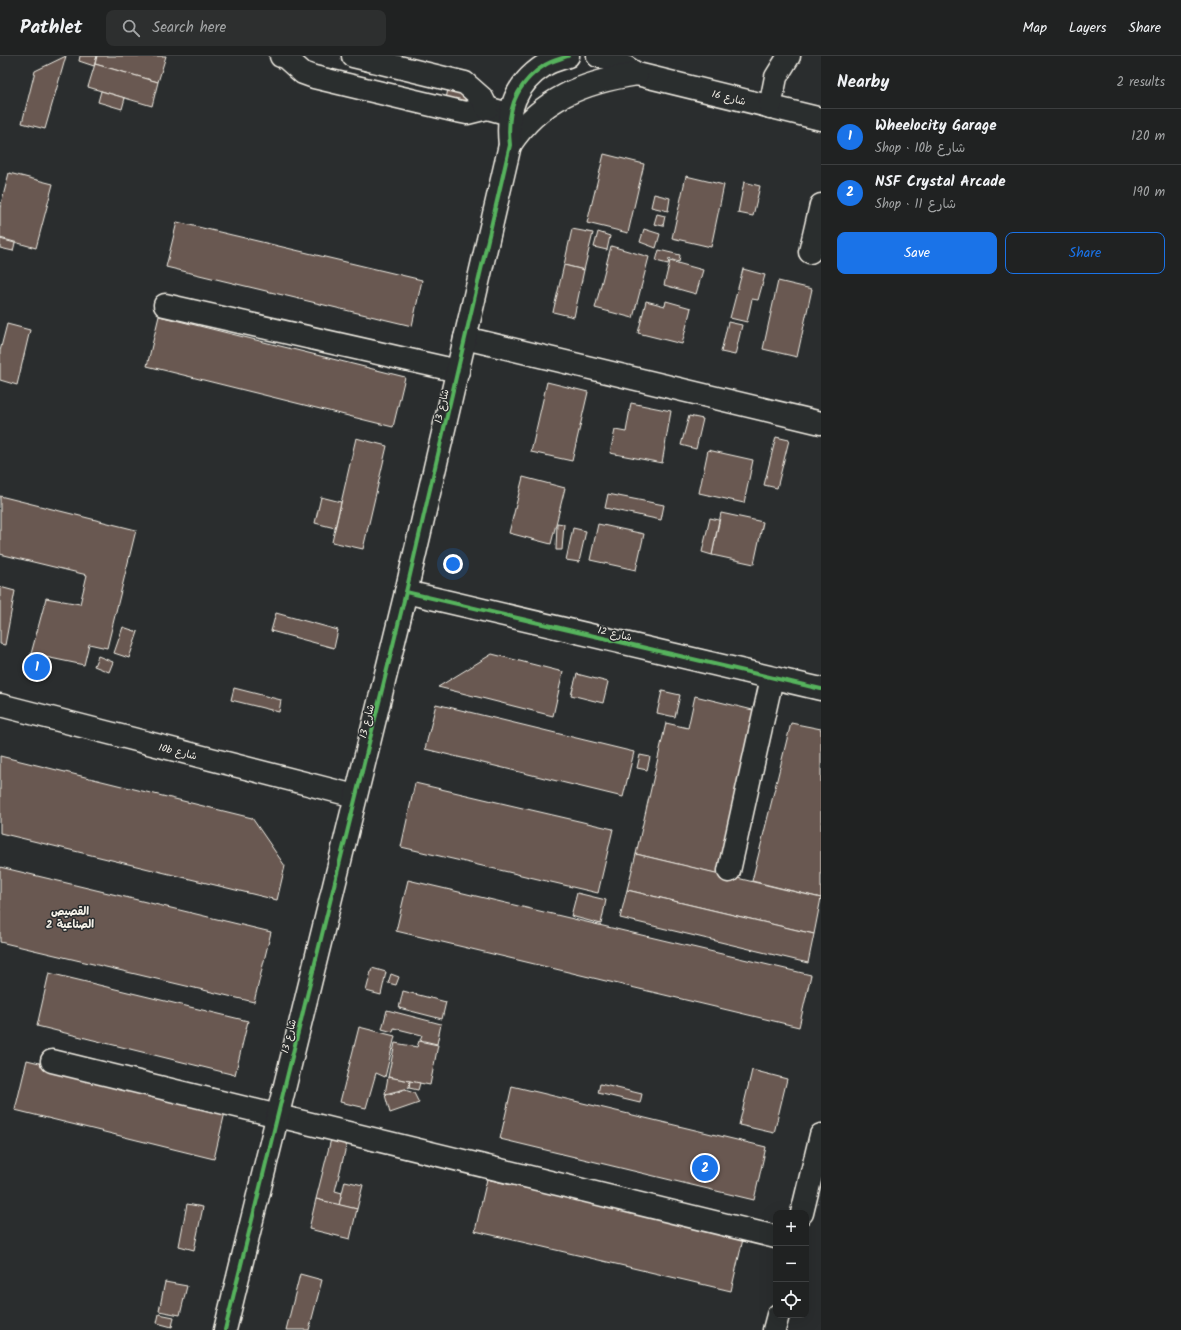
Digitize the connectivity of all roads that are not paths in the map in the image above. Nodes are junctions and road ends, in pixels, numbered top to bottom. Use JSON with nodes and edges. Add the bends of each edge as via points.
{"nodes":[{"id":1,"x":284,"y":56,"type":"edge"},
{"id":2,"x":353,"y":56,"type":"edge"},
{"id":3,"x":568,"y":56,"type":"edge"},
{"id":4,"x":598,"y":56,"type":"edge"},
{"id":5,"x":789,"y":56,"type":"edge"},
{"id":6,"x":411,"y":63,"type":"edge"},
{"id":7,"x":637,"y":74,"type":"junction"},
{"id":8,"x":402,"y":98,"type":"junction"},
{"id":9,"x":770,"y":106,"type":"junction"},
{"id":10,"x":487,"y":108,"type":"junction"},
{"id":11,"x":545,"y":108,"type":"joint"},
{"id":12,"x":509,"y":114,"type":"junction"},
{"id":13,"x":821,"y":119,"type":"edge"},
{"id":14,"x":510,"y":145,"type":"junction"},
{"id":15,"x":821,"y":205,"type":"edge"},
{"id":16,"x":810,"y":252,"type":"dead end"},
{"id":17,"x":165,"y":305,"type":"dead end"},
{"id":18,"x":465,"y":338,"type":"junction"},
{"id":19,"x":458,"y":371,"type":"junction"},
{"id":20,"x":821,"y":423,"type":"edge"},
{"id":21,"x":406,"y":592,"type":"junction"},
{"id":22,"x":772,"y":678,"type":"junction"},
{"id":23,"x":821,"y":689,"type":"edge"},
{"id":24,"x":0,"y":705,"type":"edge"},
{"id":25,"x":355,"y":796,"type":"junction"},
{"id":26,"x":729,"y":871,"type":"dead end"},
{"id":27,"x":52,"y":1061,"type":"dead end"},
{"id":28,"x":276,"y":1115,"type":"junction"},
{"id":29,"x":821,"y":1135,"type":"edge"},
{"id":30,"x":803,"y":1210,"type":"edge"},
{"id":31,"x":773,"y":1235,"type":"edge"},
{"id":32,"x":777,"y":1318,"type":"edge"},
{"id":33,"x":225,"y":1330,"type":"edge"},
{"id":34,"x":774,"y":1330,"type":"edge"}],
"edges":[{"from":1,"to":8,"type":"street","via":[[298,69],[314,77]]},
{"from":2,"to":6,"type":"street"},
{"from":3,"to":12,"type":"street","via":[[545,64],[526,80],[514,98]]},
{"from":4,"to":7,"type":"street","name":"شارع 16","via":[[618,62]]},
{"from":5,"to":9,"type":"street","via":[[776,77]]},
{"from":6,"to":8,"type":"street"},
{"from":6,"to":10,"type":"street","via":[[466,83],[482,98]]},
{"from":7,"to":9,"type":"street","name":"شارع 16"},
{"from":7,"to":11,"type":"street","name":"شارع 16","via":[[588,84]]},
{"from":8,"to":10,"type":"street","via":[[467,113]]},
{"from":9,"to":13,"type":"street","name":"شارع 16"},
{"from":10,"to":12,"type":"street"},
{"from":11,"to":14,"type":"street","name":"شارع 13","via":[[531,118]]},
{"from":12,"to":14,"type":"street","name":"شارع 13"},
{"from":14,"to":18,"type":"street","name":"شارع 13"},
{"from":15,"to":16,"type":"street"},
{"from":17,"to":19,"type":"street"},
{"from":18,"to":19,"type":"street","name":"شارع 13"},
{"from":18,"to":20,"type":"street"},
{"from":19,"to":21,"type":"street","name":"شارع 13"},
{"from":21,"to":22,"type":"street","name":"شارع 12"},
{"from":21,"to":25,"type":"street","name":"شارع 13"},
{"from":22,"to":23,"type":"street","name":"شارع 12"},
{"from":22,"to":26,"type":"street"},
{"from":24,"to":25,"type":"street","name":"10b شارع"},
{"from":25,"to":28,"type":"street","name":"شارع 13"},
{"from":27,"to":28,"type":"street"},
{"from":28,"to":31,"type":"street"},
{"from":28,"to":33,"type":"street","name":"شارع 13"},
{"from":29,"to":30,"type":"street"},
{"from":32,"to":34,"type":"street"}]}
